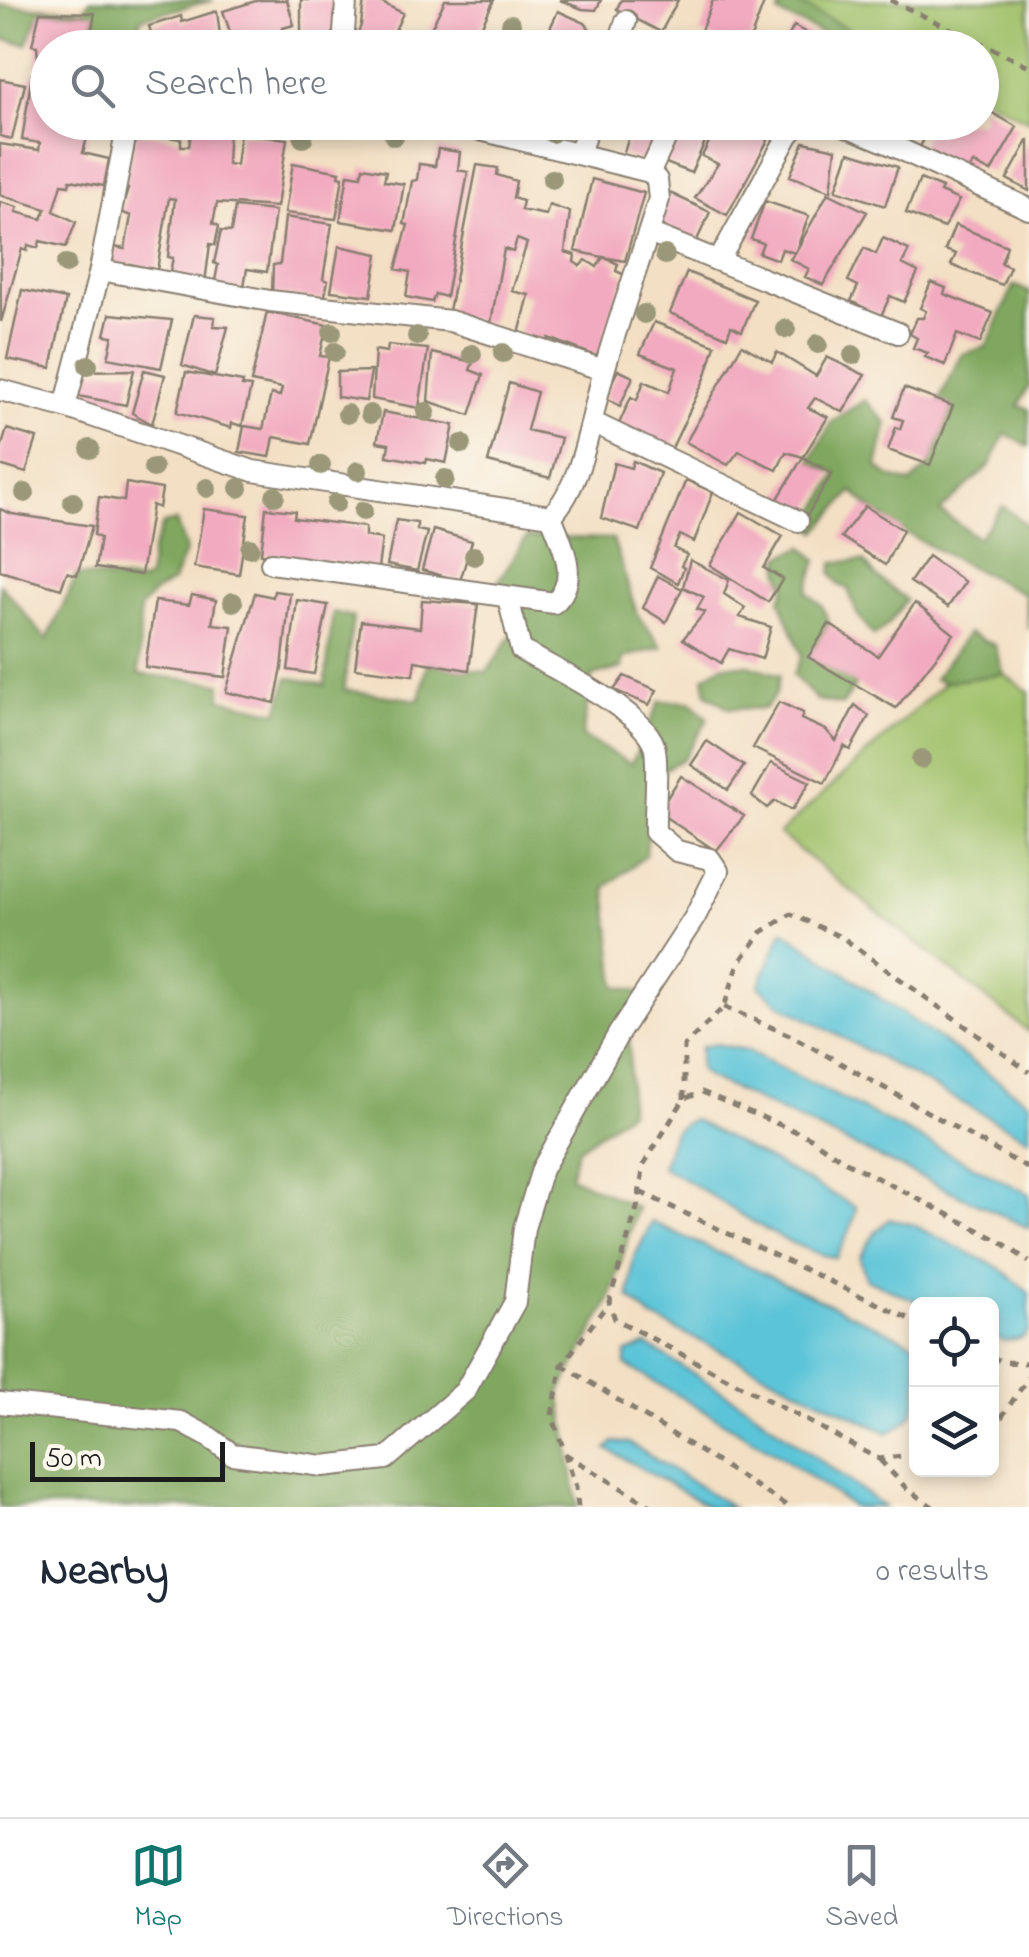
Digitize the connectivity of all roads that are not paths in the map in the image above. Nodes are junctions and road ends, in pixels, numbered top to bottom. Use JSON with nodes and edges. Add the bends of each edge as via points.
{"nodes":[{"id":1,"x":346,"y":2,"type":"edge"},
{"id":2,"x":626,"y":20,"type":"dead end"},
{"id":3,"x":344,"y":30,"type":"edge"},
{"id":4,"x":623,"y":30,"type":"edge"},
{"id":5,"x":125,"y":140,"type":"edge"},
{"id":6,"x":521,"y":140,"type":"edge"},
{"id":7,"x":583,"y":140,"type":"edge"},
{"id":8,"x":665,"y":140,"type":"edge"},
{"id":9,"x":785,"y":140,"type":"edge"},
{"id":10,"x":881,"y":140,"type":"edge"},
{"id":11,"x":578,"y":154,"type":"junction"},
{"id":12,"x":650,"y":172,"type":"junction"},
{"id":13,"x":1029,"y":209,"type":"edge"},
{"id":14,"x":648,"y":234,"type":"junction"},
{"id":15,"x":718,"y":260,"type":"junction"},
{"id":16,"x":100,"y":270,"type":"junction"},
{"id":17,"x":898,"y":334,"type":"dead end"},
{"id":18,"x":604,"y":370,"type":"junction"},
{"id":19,"x":0,"y":390,"type":"edge"},
{"id":20,"x":65,"y":407,"type":"junction"},
{"id":21,"x":592,"y":422,"type":"junction"},
{"id":22,"x":551,"y":516,"type":"junction"},
{"id":23,"x":798,"y":520,"type":"dead end"},
{"id":24,"x":270,"y":563,"type":"dead end"},
{"id":25,"x":508,"y":598,"type":"junction"},
{"id":26,"x":0,"y":1403,"type":"edge"}],
"edges":[{"from":1,"to":3,"type":"street"},
{"from":2,"to":4,"type":"street"},
{"from":5,"to":16,"type":"street"},
{"from":6,"to":11,"type":"street"},
{"from":7,"to":11,"type":"street"},
{"from":8,"to":12,"type":"street"},
{"from":9,"to":15,"type":"street"},
{"from":10,"to":13,"type":"street"},
{"from":11,"to":12,"type":"street"},
{"from":12,"to":14,"type":"street","via":[[659,199]]},
{"from":14,"to":15,"type":"street"},
{"from":14,"to":18,"type":"street"},
{"from":15,"to":17,"type":"street"},
{"from":16,"to":18,"type":"street","via":[[270,301],[450,321]]},
{"from":16,"to":20,"type":"street"},
{"from":18,"to":21,"type":"street"},
{"from":19,"to":20,"type":"street"},
{"from":20,"to":22,"type":"street","via":[[254,470]]},
{"from":21,"to":22,"type":"street","via":[[566,501]]},
{"from":21,"to":23,"type":"street"},
{"from":22,"to":25,"type":"street","via":[[569,562],[564,594],[554,603]]},
{"from":24,"to":25,"type":"street"},
{"from":25,"to":26,"type":"street","via":[[521,650],[636,720],[654,745],[654,832],[678,851],[710,859],[718,871],[542,1169],[524,1228],[515,1302],[465,1391],[386,1459],[323,1466],[232,1454],[181,1422]]}]}
